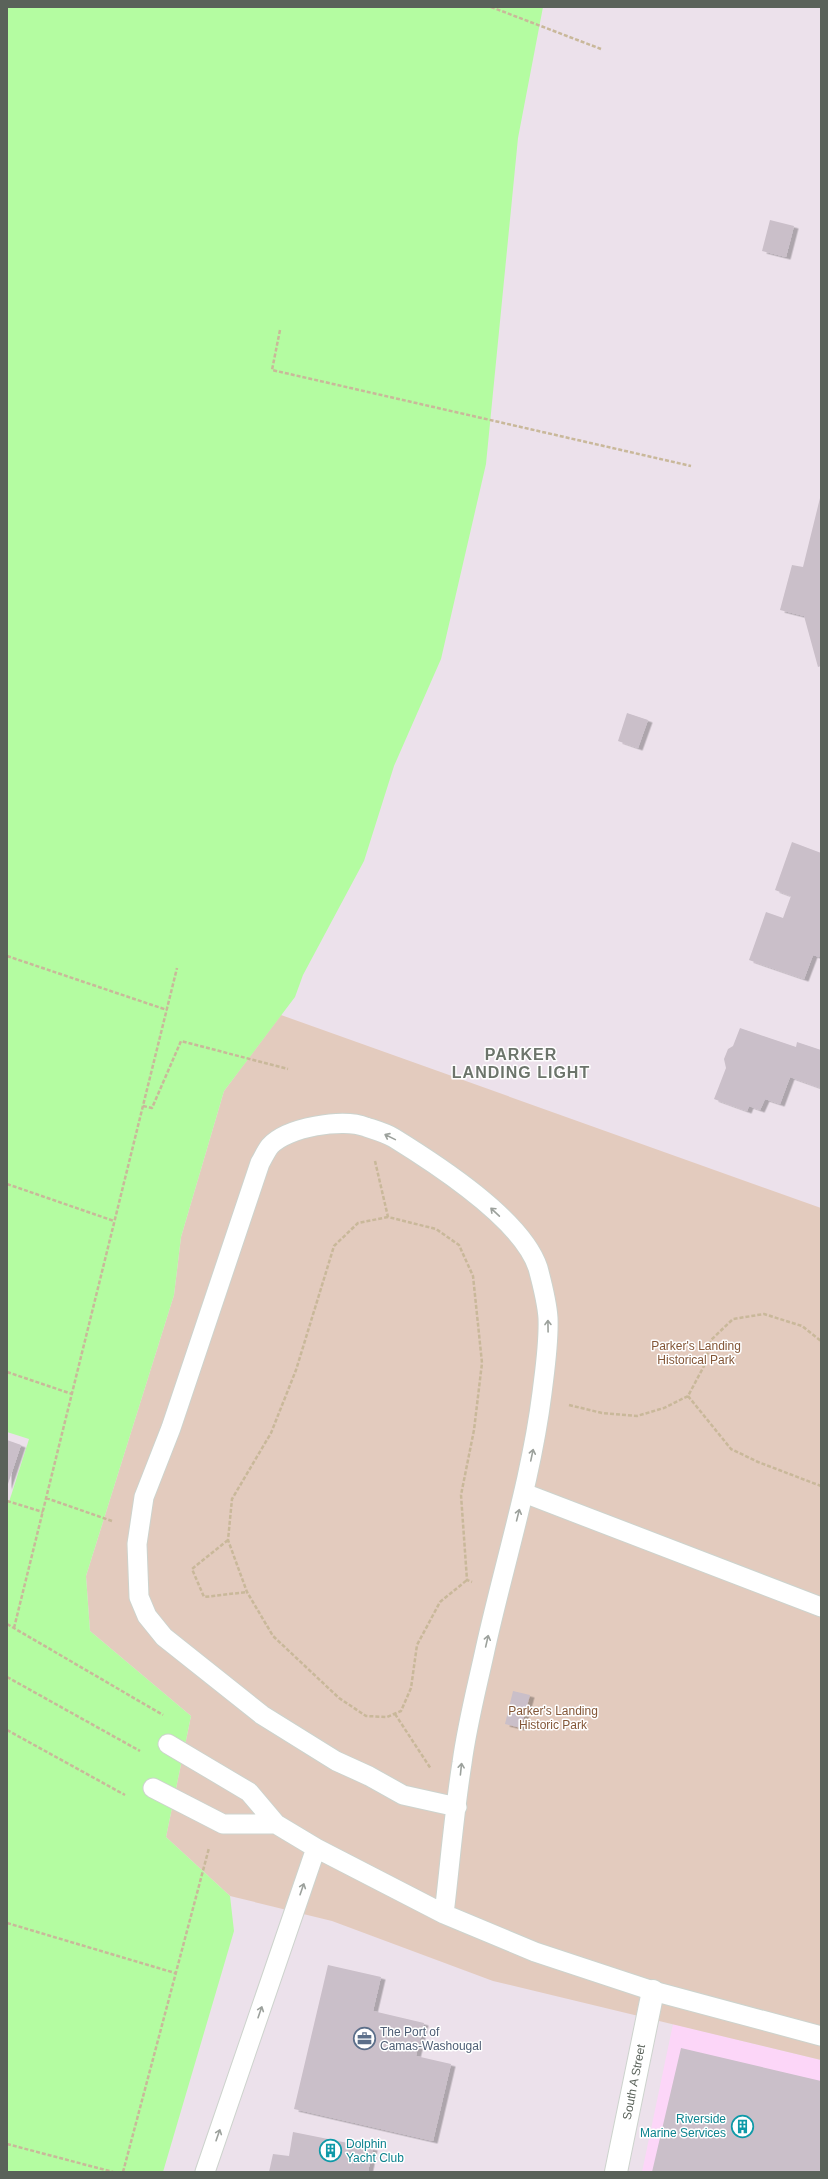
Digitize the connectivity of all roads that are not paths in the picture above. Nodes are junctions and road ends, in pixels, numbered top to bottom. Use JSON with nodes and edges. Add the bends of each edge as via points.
{"nodes":[{"id":1,"x":524,"y":1493,"type":"junction"},
{"id":2,"x":821,"y":1607,"type":"edge"},
{"id":3,"x":168,"y":1744,"type":"dead end"},
{"id":4,"x":153,"y":1788,"type":"dead end"},
{"id":5,"x":457,"y":1807,"type":"junction"},
{"id":6,"x":276,"y":1824,"type":"junction"},
{"id":7,"x":316,"y":1848,"type":"junction"},
{"id":8,"x":444,"y":1914,"type":"junction"},
{"id":9,"x":653,"y":1991,"type":"junction"},
{"id":10,"x":821,"y":2036,"type":"edge"},
{"id":11,"x":205,"y":2172,"type":"edge"},
{"id":12,"x":616,"y":2172,"type":"edge"}],
"edges":[{"from":1,"to":2,"type":"lane"},
{"from":5,"to":1,"type":"lane","one_way":true,"via":[[462,1762],[499,1591]]},
{"from":1,"to":5,"type":"lane","one_way":true,"via":[[549,1341],[548,1314],[537,1266],[524,1244],[505,1221],[480,1198],[442,1169],[392,1137],[357,1124],[335,1123],[292,1133],[271,1145],[260,1163],[171,1428],[144,1497],[137,1544],[139,1597],[147,1616],[164,1637],[262,1715],[336,1761],[403,1795]]},
{"from":3,"to":6,"type":"lane","via":[[249,1792]]},
{"from":4,"to":6,"type":"lane","via":[[222,1824]]},
{"from":5,"to":8,"type":"lane"},
{"from":6,"to":7,"type":"lane"},
{"from":7,"to":8,"type":"lane"},
{"from":11,"to":7,"type":"lane","one_way":true},
{"from":8,"to":9,"type":"lane","via":[[535,1952]]},
{"from":9,"to":10,"type":"lane"},
{"from":9,"to":12,"type":"street","name":"South A Street"}]}
